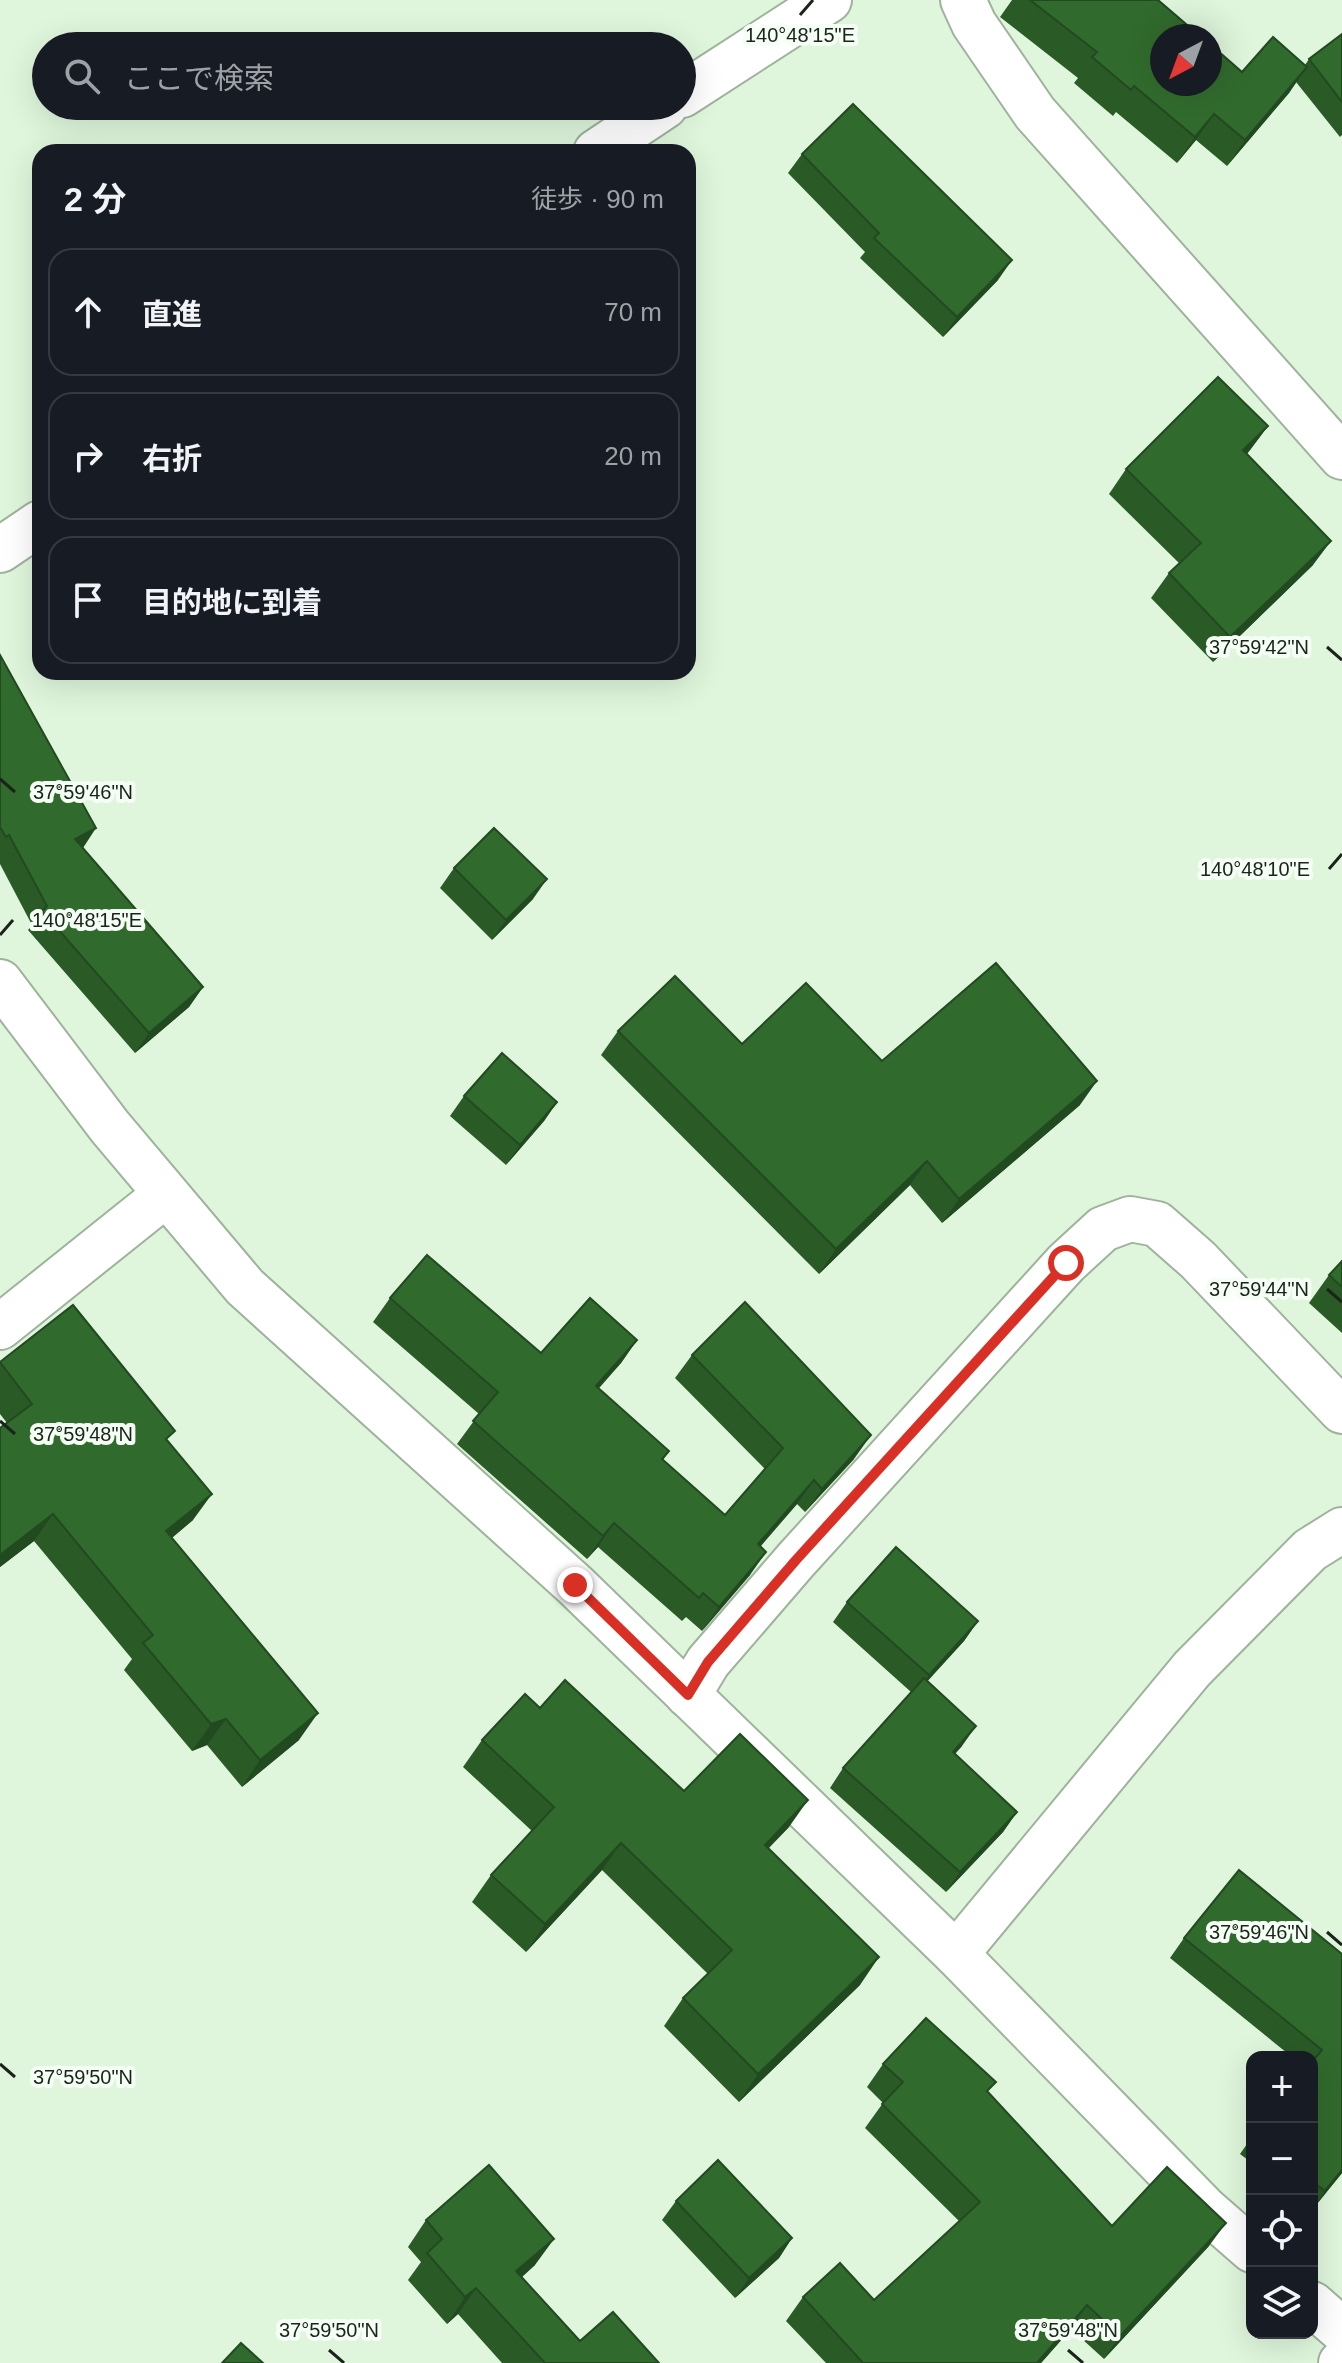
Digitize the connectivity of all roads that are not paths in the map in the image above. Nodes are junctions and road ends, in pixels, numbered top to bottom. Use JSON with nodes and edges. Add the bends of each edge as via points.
{"nodes":[{"id":1,"x":829,"y":0,"type":"edge"},
{"id":2,"x":963,"y":0,"type":"edge"},
{"id":3,"x":696,"y":86,"type":"edge"},
{"id":4,"x":644,"y":120,"type":"edge"},
{"id":5,"x":608,"y":144,"type":"edge"},
{"id":6,"x":1342,"y":457,"type":"edge"},
{"id":7,"x":32,"y":528,"type":"edge"},
{"id":8,"x":0,"y":550,"type":"edge"},
{"id":9,"x":0,"y":982,"type":"edge"},
{"id":10,"x":165,"y":1195,"type":"junction"},
{"id":11,"x":0,"y":1327,"type":"edge"},
{"id":12,"x":1342,"y":1411,"type":"edge"},
{"id":13,"x":1342,"y":1530,"type":"edge"},
{"id":14,"x":688,"y":1695,"type":"junction"},
{"id":15,"x":956,"y":1954,"type":"junction"},
{"id":16,"x":1246,"y":2245,"type":"edge"},
{"id":17,"x":1318,"y":2309,"type":"edge"},
{"id":18,"x":1342,"y":2330,"type":"edge"}],
"edges":[{"from":1,"to":3,"type":"street"},
{"from":2,"to":6,"type":"street","via":[[1035,113]]},
{"from":4,"to":5,"type":"street"},
{"from":7,"to":8,"type":"street"},
{"from":9,"to":10,"type":"street"},
{"from":10,"to":11,"type":"street"},
{"from":10,"to":14,"type":"street","via":[[245,1287],[575,1585]]},
{"from":12,"to":14,"type":"street","via":[[1157,1224],[1130,1219],[1103,1229],[1066,1263],[796,1560],[708,1662]]},
{"from":13,"to":15,"type":"street","via":[[1310,1550],[1192,1669]]},
{"from":14,"to":15,"type":"street"},
{"from":15,"to":16,"type":"street"},
{"from":17,"to":18,"type":"street"}]}
